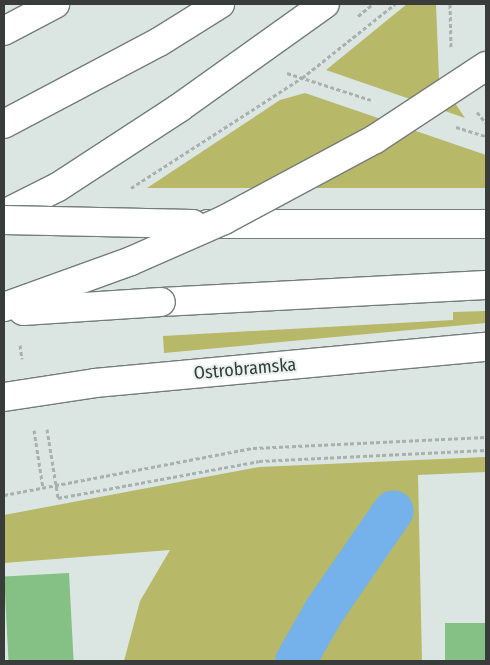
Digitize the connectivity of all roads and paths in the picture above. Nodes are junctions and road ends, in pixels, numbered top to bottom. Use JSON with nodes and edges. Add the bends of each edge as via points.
{"nodes":[{"id":1,"x":55,"y":4,"type":"edge"},
{"id":2,"x":220,"y":4,"type":"edge"},
{"id":3,"x":325,"y":4,"type":"edge"},
{"id":4,"x":373,"y":4,"type":"edge"},
{"id":5,"x":395,"y":4,"type":"edge"},
{"id":6,"x":351,"y":21,"type":"dead end"},
{"id":7,"x":4,"y":32,"type":"edge"},
{"id":8,"x":292,"y":66,"type":"dead end"},
{"id":9,"x":486,"y":66,"type":"edge"},
{"id":10,"x":277,"y":78,"type":"dead end"},
{"id":11,"x":4,"y":124,"type":"edge"},
{"id":12,"x":128,"y":190,"type":"dead end"},
{"id":13,"x":4,"y":214,"type":"edge"},
{"id":14,"x":4,"y":220,"type":"edge"},
{"id":15,"x":486,"y":224,"type":"edge"},
{"id":16,"x":486,"y":285,"type":"edge"},
{"id":17,"x":4,"y":308,"type":"edge"},
{"id":18,"x":4,"y":312,"type":"edge"},
{"id":19,"x":19,"y":341,"type":"dead end"},
{"id":20,"x":486,"y":347,"type":"edge"},
{"id":21,"x":22,"y":359,"type":"dead end"},
{"id":22,"x":4,"y":397,"type":"edge"},
{"id":23,"x":48,"y":429,"type":"dead end"},
{"id":24,"x":34,"y":430,"type":"dead end"},
{"id":25,"x":486,"y":437,"type":"edge"},
{"id":26,"x":486,"y":450,"type":"edge"},
{"id":27,"x":57,"y":485,"type":"junction"},
{"id":28,"x":44,"y":488,"type":"junction"},
{"id":29,"x":4,"y":495,"type":"edge"}],
"edges":[{"from":1,"to":7,"type":"main road"},
{"from":2,"to":11,"type":"main road","via":[[160,42]]},
{"from":3,"to":13,"type":"main road","via":[[171,113],[58,187]]},
{"from":4,"to":6,"type":"path"},
{"from":5,"to":12,"type":"path","via":[[302,78]]},
{"from":8,"to":10,"type":"path"},
{"from":9,"to":17,"type":"main road","bridge":true,"via":[[374,139],[224,220],[113,268]]},
{"from":14,"to":15,"type":"main road","bridge":true},
{"from":16,"to":18,"type":"main road","bridge":true},
{"from":19,"to":21,"type":"path"},
{"from":20,"to":22,"type":"main road","name":"Ostrobramska","via":[[94,383]]},
{"from":23,"to":27,"type":"path"},
{"from":24,"to":28,"type":"path"},
{"from":25,"to":27,"type":"path","via":[[252,448]]},
{"from":26,"to":27,"type":"path","via":[[259,461],[58,498]]},
{"from":27,"to":28,"type":"path"},
{"from":28,"to":29,"type":"path"}]}
